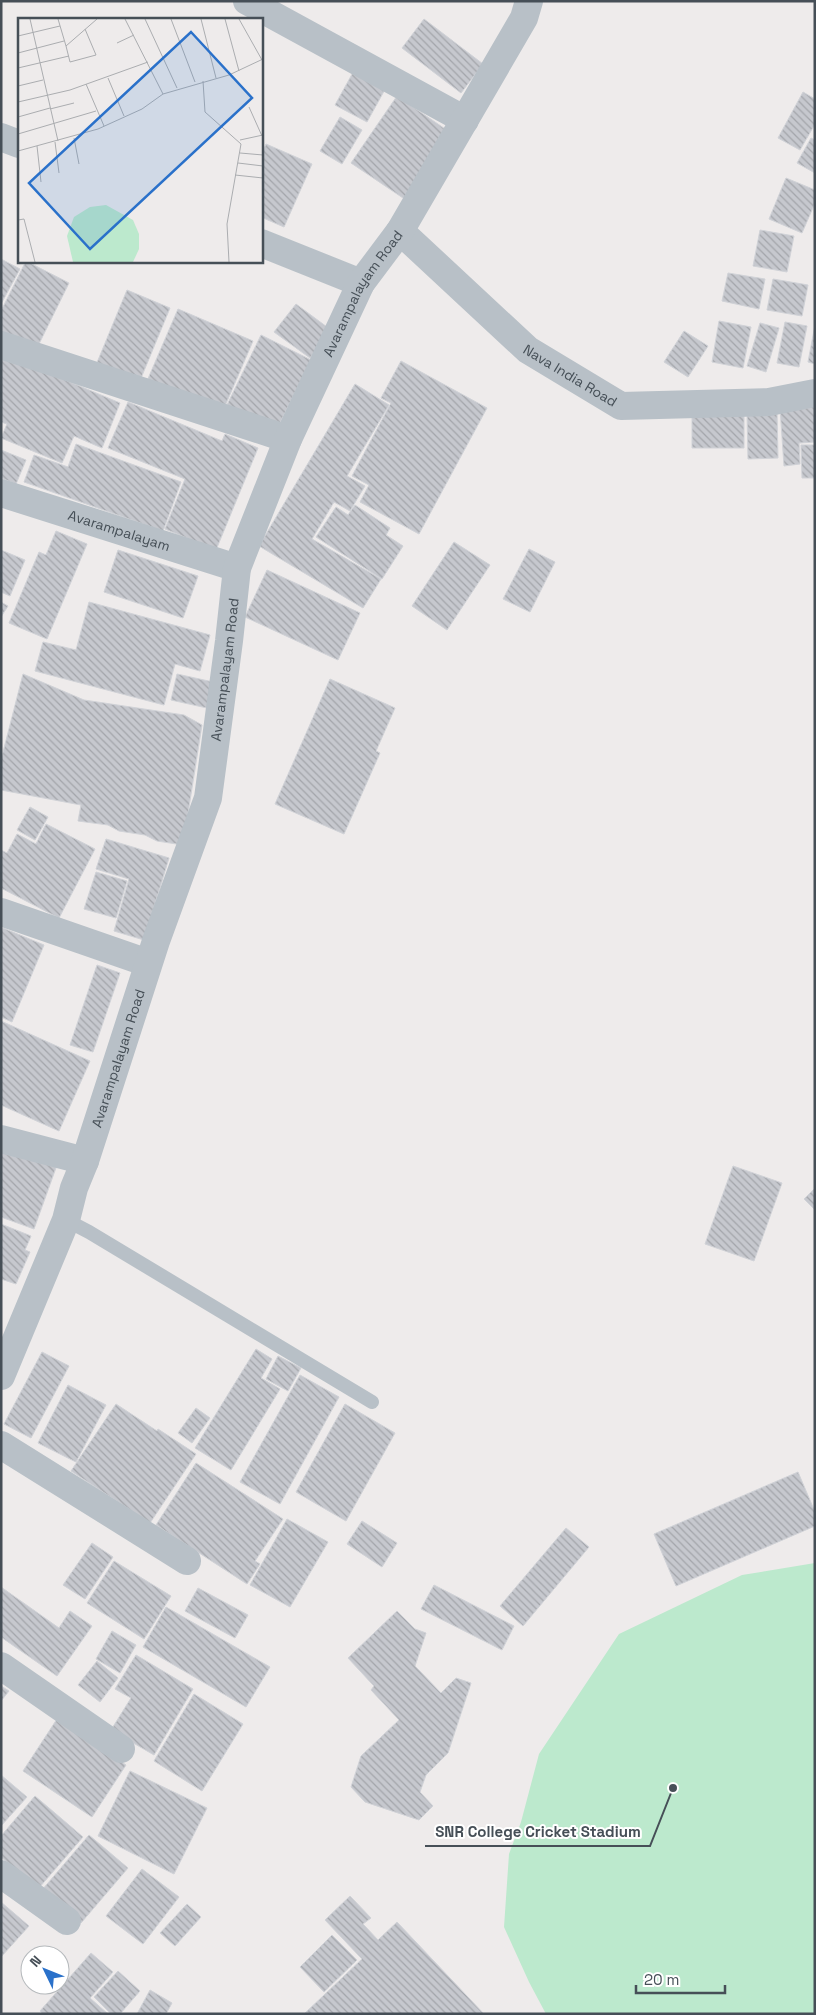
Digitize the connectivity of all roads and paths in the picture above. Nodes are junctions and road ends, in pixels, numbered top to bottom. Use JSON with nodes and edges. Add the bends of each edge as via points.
{"nodes":[{"id":1,"x":246,"y":1,"type":"edge"},
{"id":2,"x":530,"y":1,"type":"edge"},
{"id":3,"x":465,"y":120,"type":"junction"},
{"id":4,"x":1,"y":137,"type":"edge"},
{"id":5,"x":18,"y":144,"type":"edge"},
{"id":6,"x":400,"y":231,"type":"junction"},
{"id":7,"x":262,"y":243,"type":"edge"},
{"id":8,"x":361,"y":283,"type":"junction"},
{"id":9,"x":1,"y":345,"type":"edge"},
{"id":10,"x":815,"y":393,"type":"edge"},
{"id":11,"x":288,"y":439,"type":"junction"},
{"id":12,"x":1,"y":493,"type":"edge"},
{"id":13,"x":237,"y":568,"type":"junction"},
{"id":14,"x":1,"y":912,"type":"edge"},
{"id":15,"x":148,"y":964,"type":"junction"},
{"id":16,"x":1,"y":1139,"type":"edge"},
{"id":17,"x":85,"y":1161,"type":"junction"},
{"id":18,"x":66,"y":1220,"type":"junction"},
{"id":19,"x":1,"y":1376,"type":"edge"},
{"id":20,"x":372,"y":1402,"type":"dead end"},
{"id":21,"x":1,"y":1445,"type":"edge"},
{"id":22,"x":187,"y":1561,"type":"dead end"},
{"id":23,"x":1,"y":1666,"type":"edge"},
{"id":24,"x":120,"y":1749,"type":"dead end"},
{"id":25,"x":1,"y":1874,"type":"edge"},
{"id":26,"x":67,"y":1921,"type":"dead end"}],
"edges":[{"from":1,"to":3,"type":"street"},
{"from":2,"to":3,"type":"street","name":"Avarampalayam Road","via":[[524,18]]},
{"from":3,"to":6,"type":"street","name":"Avarampalayam Road"},
{"from":4,"to":5,"type":"street"},
{"from":6,"to":8,"type":"street","name":"Avarampalayam Road"},
{"from":6,"to":10,"type":"street","name":"Nava India Road","via":[[528,350],[621,406],[769,402]]},
{"from":7,"to":8,"type":"street"},
{"from":8,"to":11,"type":"street","name":"Avarampalayam Road"},
{"from":9,"to":11,"type":"street"},
{"from":11,"to":13,"type":"street","name":"Avarampalayam Road"},
{"from":12,"to":13,"type":"street","name":"Avarampalayam"},
{"from":13,"to":15,"type":"street","name":"Avarampalayam Road","via":[[208,798]]},
{"from":14,"to":15,"type":"street"},
{"from":15,"to":17,"type":"street","name":"Avarampalayam Road"},
{"from":16,"to":17,"type":"street"},
{"from":17,"to":18,"type":"street","name":"Avarampalayam Road"},
{"from":18,"to":19,"type":"street","name":"Avarampalayam Road"},
{"from":18,"to":20,"type":"lane"},
{"from":21,"to":22,"type":"street"},
{"from":23,"to":24,"type":"street"},
{"from":25,"to":26,"type":"street"}]}
